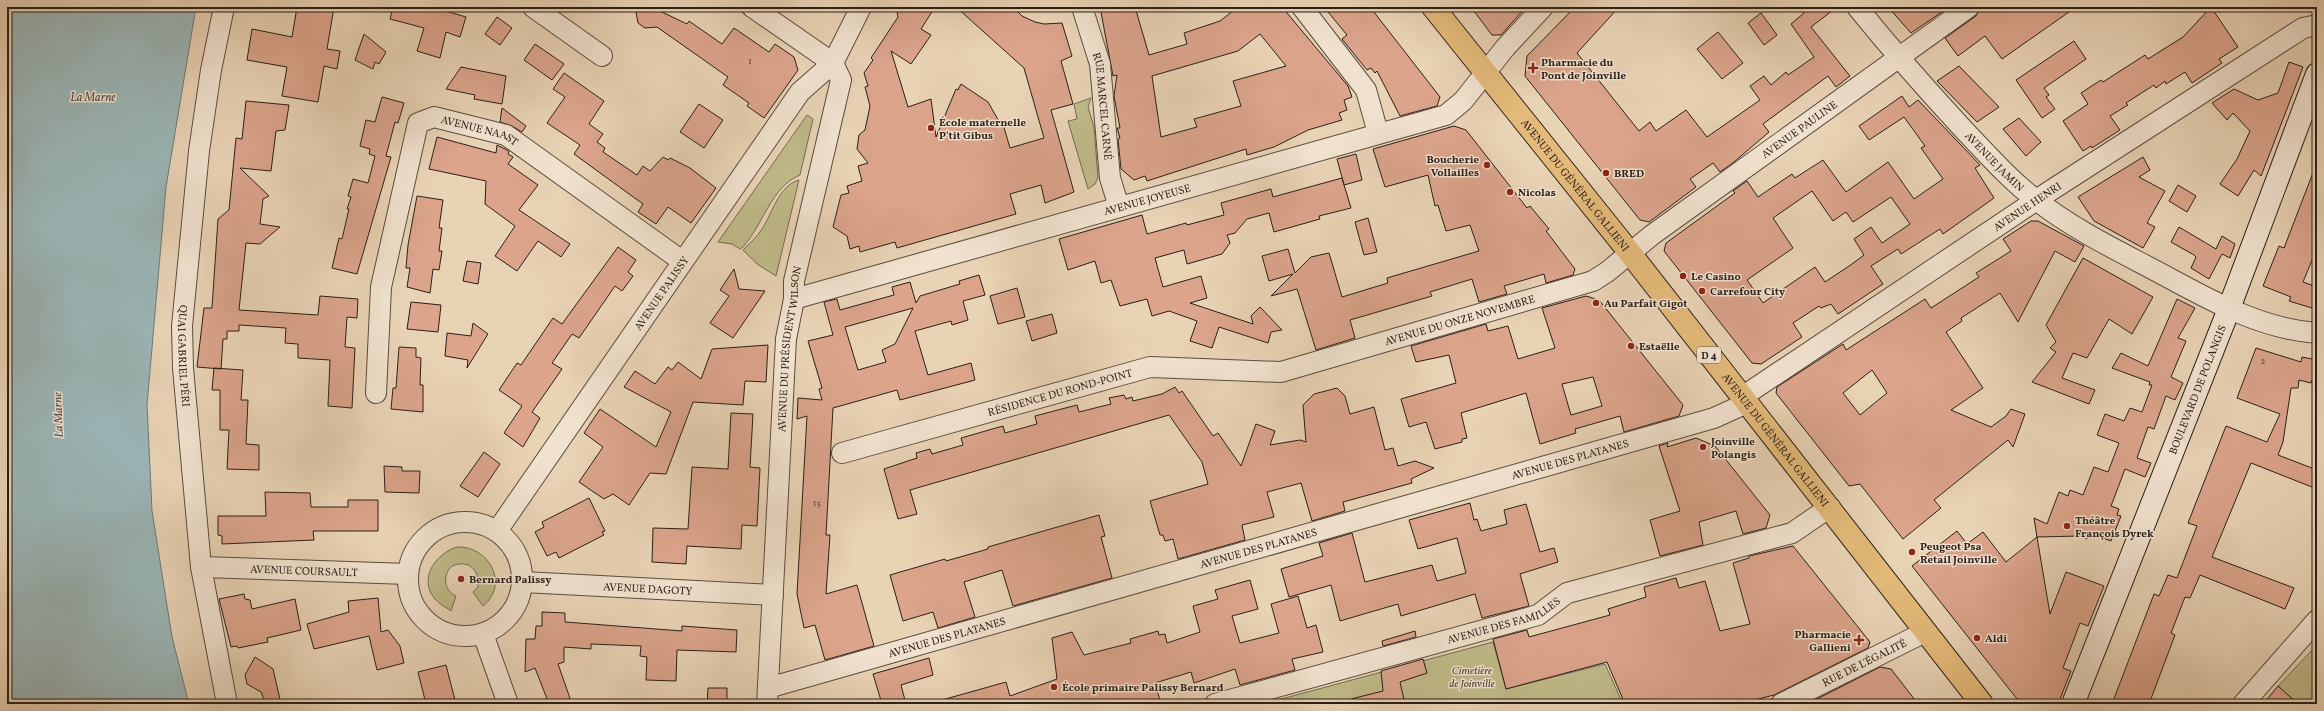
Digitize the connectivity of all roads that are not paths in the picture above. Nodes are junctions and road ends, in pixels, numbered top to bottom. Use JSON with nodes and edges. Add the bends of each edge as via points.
{"nodes":[{"id":1,"x":224,"y":7,"type":"edge"},
{"id":2,"x":533,"y":7,"type":"edge"},
{"id":3,"x":752,"y":7,"type":"edge"},
{"id":4,"x":861,"y":7,"type":"edge"},
{"id":5,"x":1082,"y":7,"type":"edge"},
{"id":6,"x":1302,"y":7,"type":"edge"},
{"id":7,"x":1433,"y":7,"type":"edge"},
{"id":8,"x":1543,"y":7,"type":"edge"},
{"id":9,"x":1857,"y":7,"type":"edge"},
{"id":10,"x":1969,"y":7,"type":"edge"},
{"id":11,"x":2317,"y":25,"type":"edge"},
{"id":12,"x":602,"y":56,"type":"dead end"},
{"id":13,"x":1898,"y":58,"type":"junction"},
{"id":14,"x":833,"y":63,"type":"junction"},
{"id":15,"x":1486,"y":74,"type":"junction"},
{"id":16,"x":2317,"y":74,"type":"edge"},
{"id":17,"x":1378,"y":133,"type":"junction"},
{"id":18,"x":2037,"y":201,"type":"junction"},
{"id":19,"x":1119,"y":207,"type":"junction"},
{"id":20,"x":1630,"y":253,"type":"junction"},
{"id":21,"x":682,"y":261,"type":"junction"},
{"id":22,"x":794,"y":299,"type":"junction"},
{"id":23,"x":2229,"y":309,"type":"junction"},
{"id":24,"x":2317,"y":332,"type":"edge"},
{"id":25,"x":1281,"y":372,"type":"joint"},
{"id":26,"x":376,"y":393,"type":"dead end"},
{"id":27,"x":1745,"y":400,"type":"junction"},
{"id":28,"x":842,"y":453,"type":"dead end"},
{"id":29,"x":1830,"y":508,"type":"junction"},
{"id":30,"x":497,"y":531,"type":"junction"},
{"id":31,"x":201,"y":566,"type":"junction"},
{"id":32,"x":408,"y":574,"type":"junction"},
{"id":33,"x":523,"y":582,"type":"junction"},
{"id":34,"x":773,"y":595,"type":"junction"},
{"id":35,"x":2317,"y":620,"type":"edge"},
{"id":36,"x":1925,"y":632,"type":"junction"},
{"id":37,"x":483,"y":634,"type":"junction"},
{"id":38,"x":768,"y":696,"type":"edge"},
{"id":39,"x":227,"y":704,"type":"edge"},
{"id":40,"x":508,"y":704,"type":"edge"},
{"id":41,"x":1215,"y":704,"type":"edge"},
{"id":42,"x":1781,"y":704,"type":"edge"},
{"id":43,"x":1982,"y":704,"type":"edge"},
{"id":44,"x":2073,"y":704,"type":"edge"},
{"id":45,"x":2243,"y":704,"type":"edge"}],
"edges":[{"from":1,"to":31,"type":"street","name":"QUAI GABRIEL PÉRI","via":[[211,70],[199,151],[182,326],[183,368]]},
{"from":2,"to":12,"type":"street"},
{"from":3,"to":14,"type":"street"},
{"from":4,"to":14,"type":"street"},
{"from":5,"to":19,"type":"street","name":"RUE MARCEL CARNÉ","via":[[1100,64],[1110,178]]},
{"from":6,"to":17,"type":"street","via":[[1366,90]]},
{"from":7,"to":15,"type":"main road","name":"AVENUE DU GÉNÉRAL GALLIENI","number":"D 4"},
{"from":8,"to":15,"type":"street","name":"AVENUE JOYEUSE","via":[[1505,48]]},
{"from":9,"to":13,"type":"street","name":"AVENUE JAMIN"},
{"from":10,"to":13,"type":"street","name":"AVENUE PAULINE"},
{"from":11,"to":18,"type":"street","name":"AVENUE HENRI","via":[[2303,28]]},
{"from":13,"to":18,"type":"street","name":"AVENUE JAMIN","via":[[1992,160]]},
{"from":13,"to":20,"type":"street","name":"AVENUE PAULINE"},
{"from":14,"to":21,"type":"street","name":"AVENUE PALISSY","via":[[800,92]]},
{"from":14,"to":22,"type":"street","name":"AVENUE DU PRÉSIDENT WILSON","via":[[841,80],[794,281]]},
{"from":15,"to":17,"type":"street","name":"AVENUE JOYEUSE","via":[[1463,101],[1446,115]]},
{"from":15,"to":20,"type":"main road","name":"AVENUE DU GÉNÉRAL GALLIENI","number":"D 4"},
{"from":16,"to":23,"type":"street","name":"BOULEVARD DE POLANGIS"},
{"from":17,"to":19,"type":"street","name":"AVENUE JOYEUSE"},
{"from":18,"to":23,"type":"street","name":"AVENUE JAMIN","via":[[2075,227]]},
{"from":18,"to":27,"type":"street","name":"AVENUE HENRI"},
{"from":19,"to":22,"type":"street","name":"AVENUE JOYEUSE"},
{"from":20,"to":25,"type":"street","name":"AVENUE DU ONZE NOVEMBRE","via":[[1593,281]]},
{"from":20,"to":27,"type":"main road","name":"AVENUE DU GÉNÉRAL GALLIENI","number":"D 4"},
{"from":21,"to":26,"type":"street","name":"AVENUE NAAST","via":[[506,135],[434,117],[418,123],[381,287]]},
{"from":21,"to":30,"type":"street","name":"AVENUE PALISSY"},
{"from":22,"to":34,"type":"street","name":"AVENUE DU PRÉSIDENT WILSON","via":[[786,339]]},
{"from":23,"to":24,"type":"street","name":"AVENUE JAMIN","via":[[2291,331]]},
{"from":23,"to":44,"type":"street","name":"BOULEVARD DE POLANGIS"},
{"from":25,"to":28,"type":"street","name":"RÉSIDENCE DU ROND-POINT","via":[[1150,367]]},
{"from":27,"to":29,"type":"main road","name":"AVENUE DU GÉNÉRAL GALLIENI","number":"D 4"},
{"from":27,"to":38,"type":"street","name":"AVENUE DES PLATANES","via":[[1714,418]]},
{"from":29,"to":36,"type":"main road","name":"AVENUE DU GÉNÉRAL GALLIENI","number":"D 4"},
{"from":29,"to":41,"type":"street","name":"AVENUE DES FAMILLES","via":[[1792,533],[1567,593],[1538,615]]},
{"from":30,"to":32,"type":"street","via":[[483,524],[467,521],[448,523],[437,528],[422,540],[412,556]]},
{"from":30,"to":33,"type":"street","via":[[516,553]]},
{"from":31,"to":32,"type":"street","name":"AVENUE COURSAULT"},
{"from":31,"to":39,"type":"street","name":"QUAI GABRIEL PÉRI"},
{"from":32,"to":37,"type":"street","via":[[408,590],[414,604],[429,623],[455,635]]},
{"from":33,"to":34,"type":"street","name":"AVENUE DAGOTY"},
{"from":33,"to":37,"type":"street","via":[[519,600],[509,616],[500,625]]},
{"from":34,"to":38,"type":"street","name":"AVENUE DU PRÉSIDENT WILSON"},
{"from":35,"to":45,"type":"street"},
{"from":36,"to":42,"type":"street","name":"RUE DE L'ÉGALITÉ"},
{"from":36,"to":43,"type":"main road","name":"AVENUE DU GÉNÉRAL GALLIENI","number":"D 4"},
{"from":37,"to":40,"type":"street"}]}
